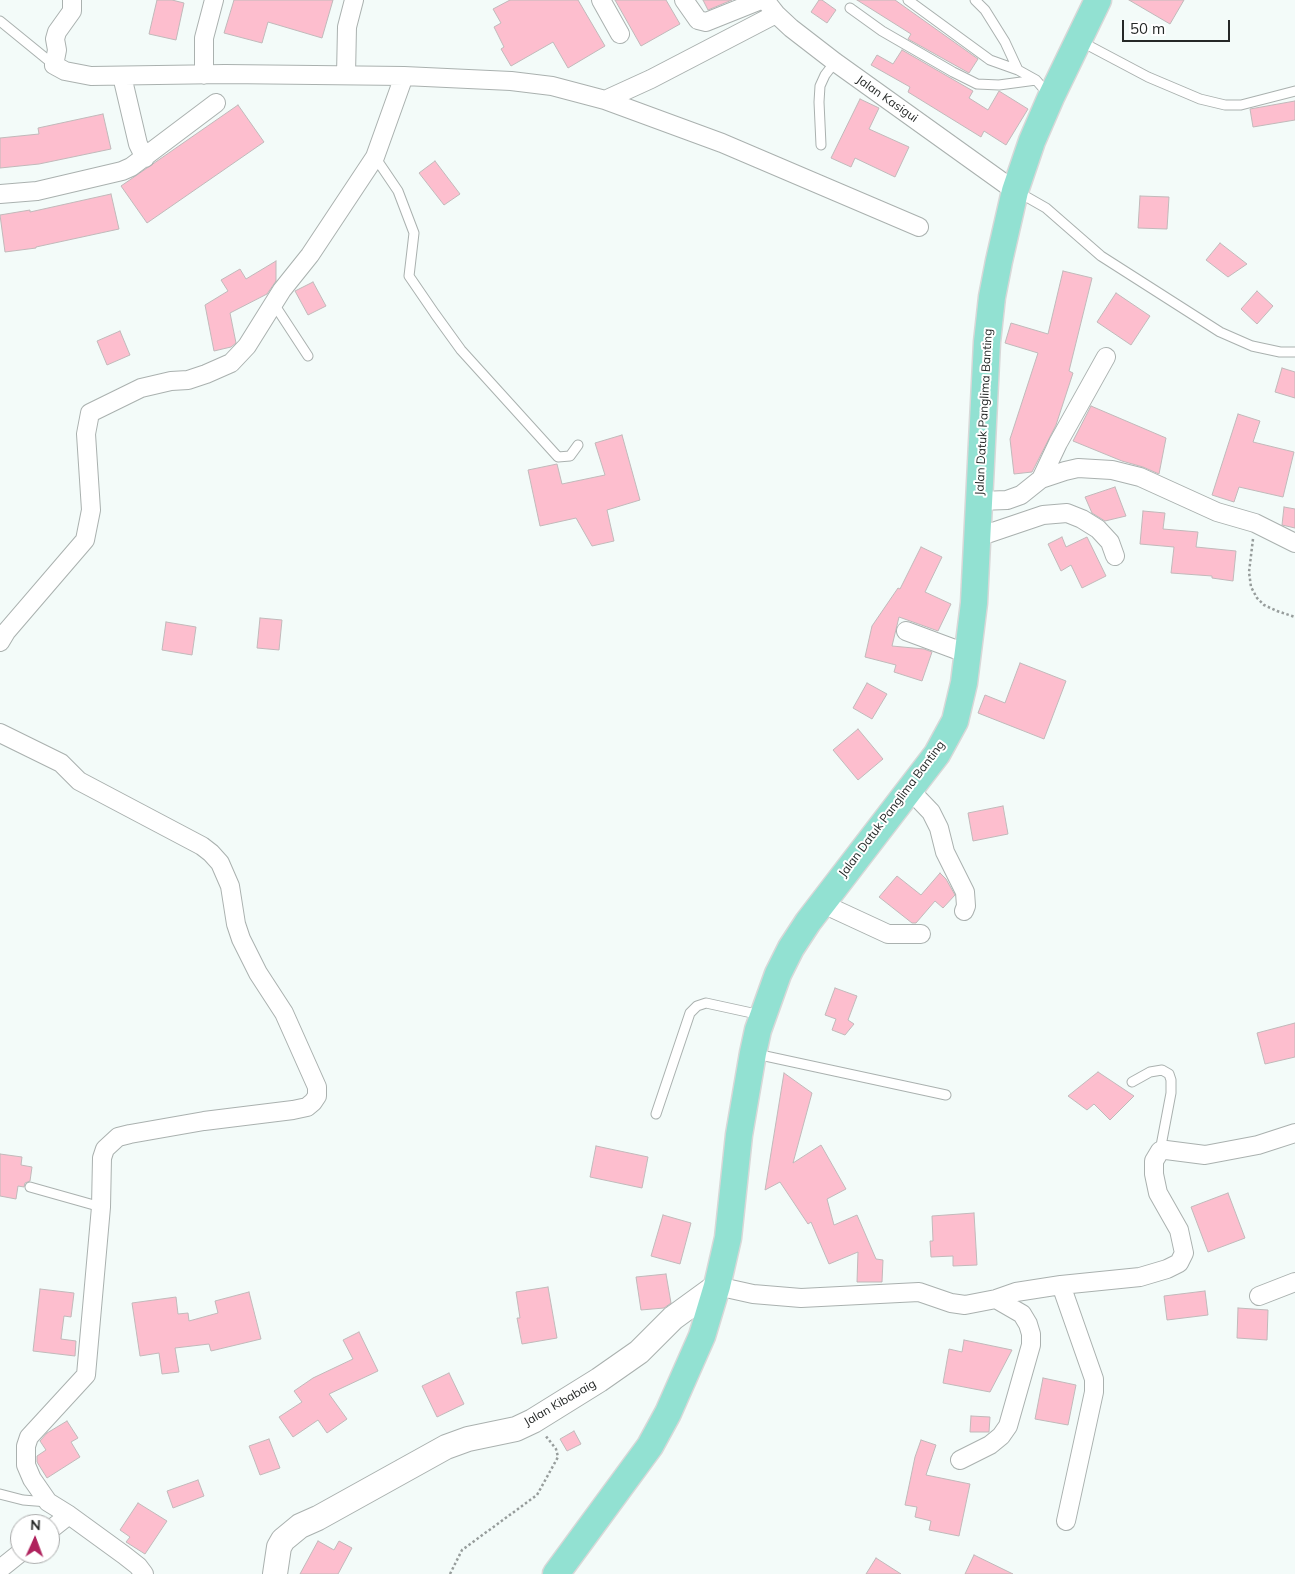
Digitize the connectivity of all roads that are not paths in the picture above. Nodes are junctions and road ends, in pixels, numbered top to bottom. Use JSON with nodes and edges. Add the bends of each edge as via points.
{"nodes":[{"id":1,"x":72,"y":0,"type":"edge"},
{"id":2,"x":214,"y":0,"type":"edge"},
{"id":3,"x":354,"y":0,"type":"edge"},
{"id":4,"x":600,"y":0,"type":"edge"},
{"id":5,"x":684,"y":0,"type":"edge"},
{"id":6,"x":761,"y":0,"type":"edge"},
{"id":7,"x":765,"y":0,"type":"edge"},
{"id":8,"x":908,"y":0,"type":"edge"},
{"id":9,"x":975,"y":0,"type":"edge"},
{"id":10,"x":1098,"y":0,"type":"edge"},
{"id":11,"x":850,"y":8,"type":"dead end"},
{"id":12,"x":776,"y":14,"type":"junction"},
{"id":13,"x":0,"y":21,"type":"edge"},
{"id":14,"x":620,"y":34,"type":"dead end"},
{"id":15,"x":1077,"y":40,"type":"junction"},
{"id":16,"x":835,"y":62,"type":"junction"},
{"id":17,"x":54,"y":65,"type":"junction"},
{"id":18,"x":1018,"y":70,"type":"junction"},
{"id":19,"x":204,"y":75,"type":"junction"},
{"id":20,"x":346,"y":75,"type":"junction"},
{"id":21,"x":122,"y":76,"type":"junction"},
{"id":22,"x":404,"y":76,"type":"junction"},
{"id":23,"x":1043,"y":88,"type":"junction"},
{"id":24,"x":1295,"y":91,"type":"edge"},
{"id":25,"x":605,"y":100,"type":"junction"},
{"id":26,"x":216,"y":103,"type":"dead end"},
{"id":27,"x":821,"y":145,"type":"dead end"},
{"id":28,"x":375,"y":157,"type":"junction"},
{"id":29,"x":145,"y":158,"type":"junction"},
{"id":30,"x":1015,"y":190,"type":"junction"},
{"id":31,"x":0,"y":194,"type":"edge"},
{"id":32,"x":919,"y":228,"type":"dead end"},
{"id":33,"x":274,"y":304,"type":"junction"},
{"id":34,"x":1295,"y":352,"type":"edge"},
{"id":35,"x":308,"y":356,"type":"dead end"},
{"id":36,"x":1106,"y":357,"type":"dead end"},
{"id":37,"x":578,"y":445,"type":"dead end"},
{"id":38,"x":1041,"y":479,"type":"junction"},
{"id":39,"x":980,"y":501,"type":"junction"},
{"id":40,"x":978,"y":537,"type":"junction"},
{"id":41,"x":1295,"y":543,"type":"edge"},
{"id":42,"x":1115,"y":556,"type":"dead end"},
{"id":43,"x":906,"y":631,"type":"dead end"},
{"id":44,"x":0,"y":642,"type":"edge"},
{"id":45,"x":968,"y":654,"type":"junction"},
{"id":46,"x":0,"y":733,"type":"edge"},
{"id":47,"x":909,"y":789,"type":"junction"},
{"id":48,"x":821,"y":903,"type":"junction"},
{"id":49,"x":964,"y":910,"type":"dead end"},
{"id":50,"x":921,"y":934,"type":"dead end"},
{"id":51,"x":763,"y":1015,"type":"junction"},
{"id":52,"x":753,"y":1053,"type":"junction"},
{"id":53,"x":1132,"y":1082,"type":"dead end"},
{"id":54,"x":946,"y":1095,"type":"dead end"},
{"id":55,"x":656,"y":1114,"type":"dead end"},
{"id":56,"x":1294,"y":1133,"type":"edge"},
{"id":57,"x":1160,"y":1151,"type":"junction"},
{"id":58,"x":30,"y":1187,"type":"dead end"},
{"id":59,"x":101,"y":1207,"type":"junction"},
{"id":60,"x":1295,"y":1282,"type":"edge"},
{"id":61,"x":1061,"y":1285,"type":"junction"},
{"id":62,"x":717,"y":1286,"type":"junction"},
{"id":63,"x":1259,"y":1296,"type":"dead end"},
{"id":64,"x":996,"y":1299,"type":"junction"},
{"id":65,"x":960,"y":1460,"type":"dead end"},
{"id":66,"x":0,"y":1494,"type":"edge"},
{"id":67,"x":48,"y":1502,"type":"junction"},
{"id":68,"x":69,"y":1515,"type":"junction"},
{"id":69,"x":1066,"y":1521,"type":"dead end"},
{"id":70,"x":60,"y":1522,"type":"edge"},
{"id":71,"x":10,"y":1561,"type":"edge"},
{"id":72,"x":0,"y":1569,"type":"edge"},
{"id":73,"x":144,"y":1574,"type":"edge"},
{"id":74,"x":275,"y":1574,"type":"edge"},
{"id":75,"x":556,"y":1574,"type":"edge"}],
"edges":[{"from":1,"to":17,"type":"street","via":[[72,11],[55,39]]},
{"from":2,"to":19,"type":"street","via":[[204,38]]},
{"from":3,"to":20,"type":"street","via":[[347,27]]},
{"from":4,"to":14,"type":"street"},
{"from":5,"to":6,"type":"street","via":[[698,20],[706,22]]},
{"from":7,"to":12,"type":"street","name":"Jalan Kasigui"},
{"from":8,"to":18,"type":"lane","via":[[990,60]]},
{"from":9,"to":18,"type":"lane","via":[[1005,42]]},
{"from":10,"to":15,"type":"main road","name":"Jalan Datuk Panglima Banting"},
{"from":11,"to":23,"type":"lane","via":[[882,31],[977,84]]},
{"from":12,"to":16,"type":"street","name":"Jalan Kasigui"},
{"from":12,"to":25,"type":"street"},
{"from":13,"to":17,"type":"lane"},
{"from":15,"to":23,"type":"main road","name":"Jalan Datuk Panglima Banting"},
{"from":15,"to":24,"type":"lane","via":[[1200,100],[1241,105]]},
{"from":16,"to":27,"type":"lane","via":[[820,86]]},
{"from":16,"to":30,"type":"street","name":"Jalan Kasigui"},
{"from":17,"to":21,"type":"street","via":[[65,71],[91,76]]},
{"from":18,"to":23,"type":"lane"},
{"from":19,"to":20,"type":"street"},
{"from":19,"to":21,"type":"street"},
{"from":20,"to":22,"type":"street"},
{"from":21,"to":29,"type":"street","via":[[138,144]]},
{"from":22,"to":25,"type":"street","via":[[511,81],[552,86]]},
{"from":22,"to":28,"type":"street"},
{"from":23,"to":30,"type":"main road","name":"Jalan Datuk Panglima Banting","via":[[1032,141]]},
{"from":25,"to":32,"type":"street","via":[[722,143]]},
{"from":26,"to":29,"type":"street"},
{"from":28,"to":33,"type":"street"},
{"from":28,"to":37,"type":"lane","via":[[398,191],[414,233],[409,276],[435,314],[461,350],[558,457],[570,456]]},
{"from":29,"to":31,"type":"street","via":[[122,171],[38,191]]},
{"from":30,"to":34,"type":"lane","via":[[1046,208],[1101,256],[1220,332],[1252,346]]},
{"from":30,"to":39,"type":"main road","name":"Jalan Datuk Panglima Banting","via":[[1000,252],[989,321]]},
{"from":33,"to":35,"type":"lane"},
{"from":33,"to":44,"type":"street","via":[[247,346],[231,363],[188,380],[141,388],[90,413],[86,434],[91,510],[85,540]]},
{"from":36,"to":38,"type":"street"},
{"from":38,"to":39,"type":"street","via":[[1020,495],[1007,500]]},
{"from":38,"to":41,"type":"street","via":[[1078,468],[1112,470],[1140,477],[1218,512],[1255,523]]},
{"from":39,"to":40,"type":"main road","name":"Jalan Datuk Panglima Banting"},
{"from":40,"to":42,"type":"street","via":[[1043,515],[1067,514],[1098,528],[1110,542]]},
{"from":40,"to":45,"type":"main road","name":"Jalan Datuk Panglima Banting"},
{"from":43,"to":45,"type":"street"},
{"from":45,"to":47,"type":"main road","name":"Jalan Datuk Panglima Banting","via":[[955,721],[937,754]]},
{"from":46,"to":59,"type":"street","via":[[61,764],[79,781],[202,846],[220,863],[228,881],[236,924],[244,946],[284,1013],[317,1087],[317,1096],[307,1107],[204,1121],[118,1138],[104,1149]]},
{"from":47,"to":48,"type":"main road","name":"Jalan Datuk Panglima Banting"},
{"from":47,"to":49,"type":"street","via":[[932,812],[945,852],[965,892]]},
{"from":48,"to":50,"type":"street","via":[[888,934]]},
{"from":48,"to":51,"type":"main road","name":"Jalan Datuk Panglima Banting","via":[[791,948]]},
{"from":51,"to":52,"type":"main road","name":"Jalan Datuk Panglima Banting"},
{"from":51,"to":55,"type":"lane","via":[[706,1003],[697,1006],[690,1013]]},
{"from":52,"to":54,"type":"lane"},
{"from":52,"to":62,"type":"main road","name":"Jalan Datuk Panglima Banting","via":[[739,1135],[728,1238]]},
{"from":53,"to":57,"type":"lane","via":[[1150,1072],[1162,1070],[1169,1074],[1171,1094]]},
{"from":56,"to":57,"type":"street","via":[[1258,1145],[1205,1155]]},
{"from":57,"to":61,"type":"street","via":[[1154,1161],[1154,1174],[1158,1193],[1184,1245],[1179,1263],[1140,1277]]},
{"from":58,"to":59,"type":"lane"},
{"from":59,"to":67,"type":"street","via":[[86,1375],[36,1429],[26,1446],[26,1465],[32,1480]]},
{"from":60,"to":63,"type":"street"},
{"from":61,"to":64,"type":"street","via":[[1016,1292]]},
{"from":61,"to":69,"type":"street","via":[[1094,1380]]},
{"from":62,"to":64,"type":"street","via":[[776,1297],[920,1292],[966,1305]]},
{"from":62,"to":74,"type":"street","name":"Jalan Kibabaig","via":[[673,1318],[639,1352],[533,1422],[446,1446],[300,1526],[279,1547]]},
{"from":62,"to":75,"type":"main road","name":"Jalan Datuk Panglima Banting","via":[[702,1336],[650,1446]]},
{"from":64,"to":65,"type":"street","via":[[1022,1314],[1031,1334],[1031,1345],[1008,1426],[990,1445]]},
{"from":66,"to":67,"type":"lane"},
{"from":67,"to":68,"type":"street"},
{"from":68,"to":70,"type":"street"},
{"from":68,"to":73,"type":"street","via":[[138,1566]]},
{"from":71,"to":72,"type":"street"}]}
